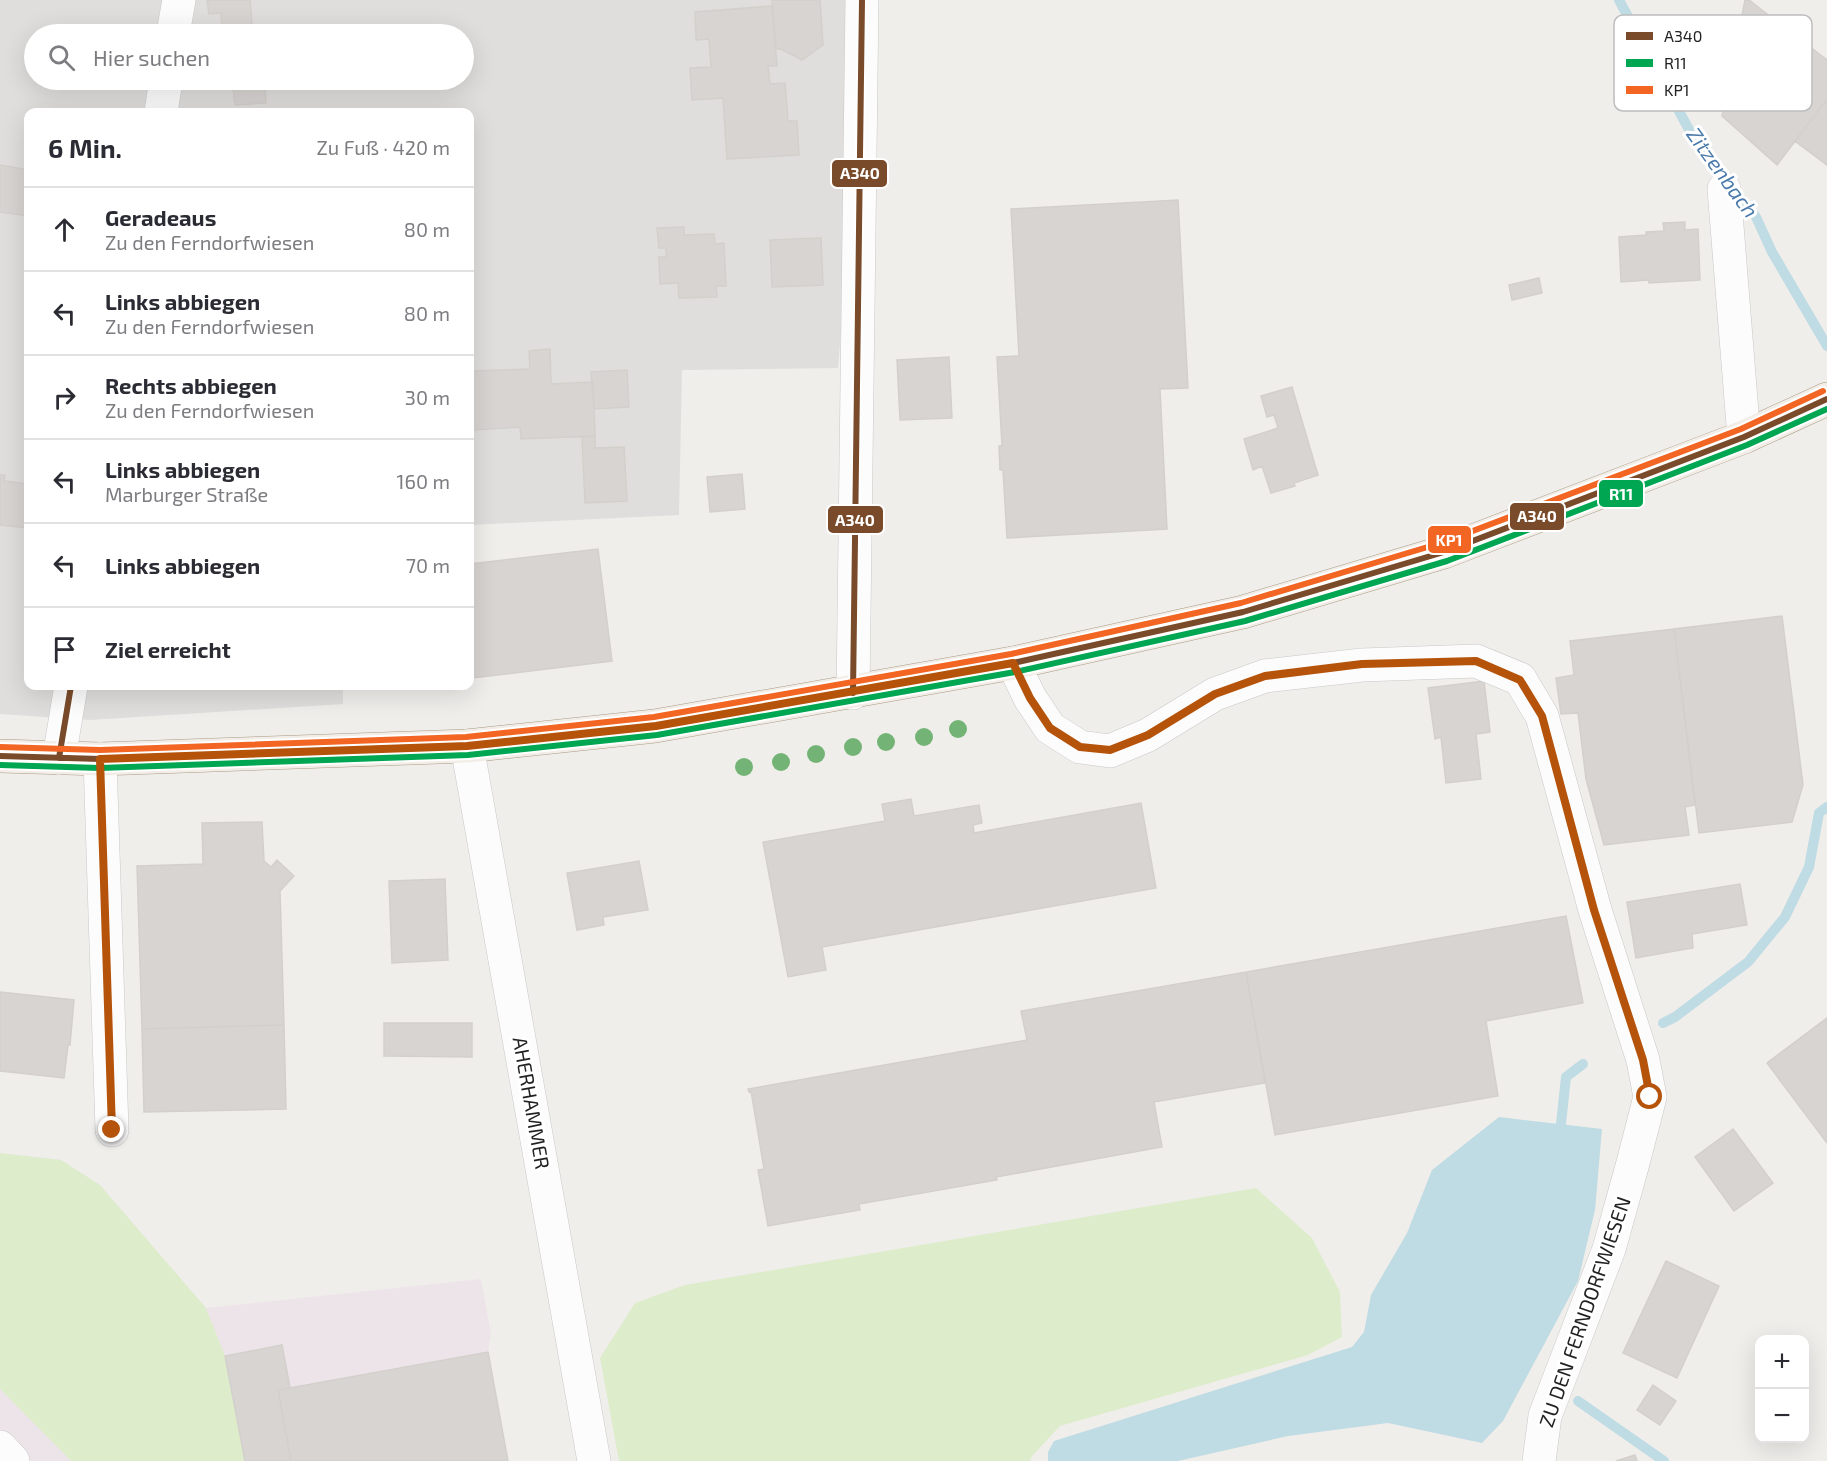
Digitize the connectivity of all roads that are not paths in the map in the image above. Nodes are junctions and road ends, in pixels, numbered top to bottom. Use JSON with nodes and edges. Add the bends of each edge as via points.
{"nodes":[{"id":1,"x":179,"y":0,"type":"edge"},
{"id":2,"x":862,"y":0,"type":"edge"},
{"id":3,"x":175,"y":24,"type":"edge"},
{"id":4,"x":164,"y":90,"type":"edge"},
{"id":5,"x":162,"y":108,"type":"edge"},
{"id":6,"x":1724,"y":189,"type":"dead end"},
{"id":7,"x":1827,"y":399,"type":"edge"},
{"id":8,"x":1744,"y":436,"type":"junction"},
{"id":9,"x":1013,"y":663,"type":"junction"},
{"id":10,"x":70,"y":690,"type":"edge"},
{"id":11,"x":853,"y":693,"type":"junction"},
{"id":12,"x":467,"y":746,"type":"junction"},
{"id":13,"x":0,"y":756,"type":"edge"},
{"id":14,"x":60,"y":758,"type":"junction"},
{"id":15,"x":100,"y":759,"type":"junction"},
{"id":16,"x":112,"y":1130,"type":"dead end"},
{"id":17,"x":0,"y":1447,"type":"edge"},
{"id":18,"x":13,"y":1461,"type":"edge"},
{"id":19,"x":594,"y":1461,"type":"edge"},
{"id":20,"x":1539,"y":1461,"type":"edge"}],
"edges":[{"from":1,"to":3,"type":"street"},
{"from":2,"to":11,"type":"street"},
{"from":4,"to":5,"type":"street"},
{"from":6,"to":8,"type":"street"},
{"from":7,"to":8,"type":"main road"},
{"from":8,"to":9,"type":"main road","via":[[1444,552],[1243,612]]},
{"from":9,"to":11,"type":"main road"},
{"from":9,"to":20,"type":"street","name":"ZU DEN FERNDORFWIESEN","via":[[1050,728],[1080,747],[1110,750],[1148,735],[1215,694],[1265,676],[1362,664],[1476,661],[1520,680],[1542,716],[1594,910],[1643,1060],[1650,1097],[1610,1250],[1545,1416]]},
{"from":10,"to":14,"type":"street"},
{"from":11,"to":12,"type":"main road","via":[[656,726]]},
{"from":12,"to":15,"type":"main road"},
{"from":12,"to":19,"type":"street","name":"AHERHAMMER"},
{"from":13,"to":14,"type":"main road"},
{"from":14,"to":15,"type":"main road"},
{"from":15,"to":16,"type":"street"},
{"from":17,"to":18,"type":"street"}]}
